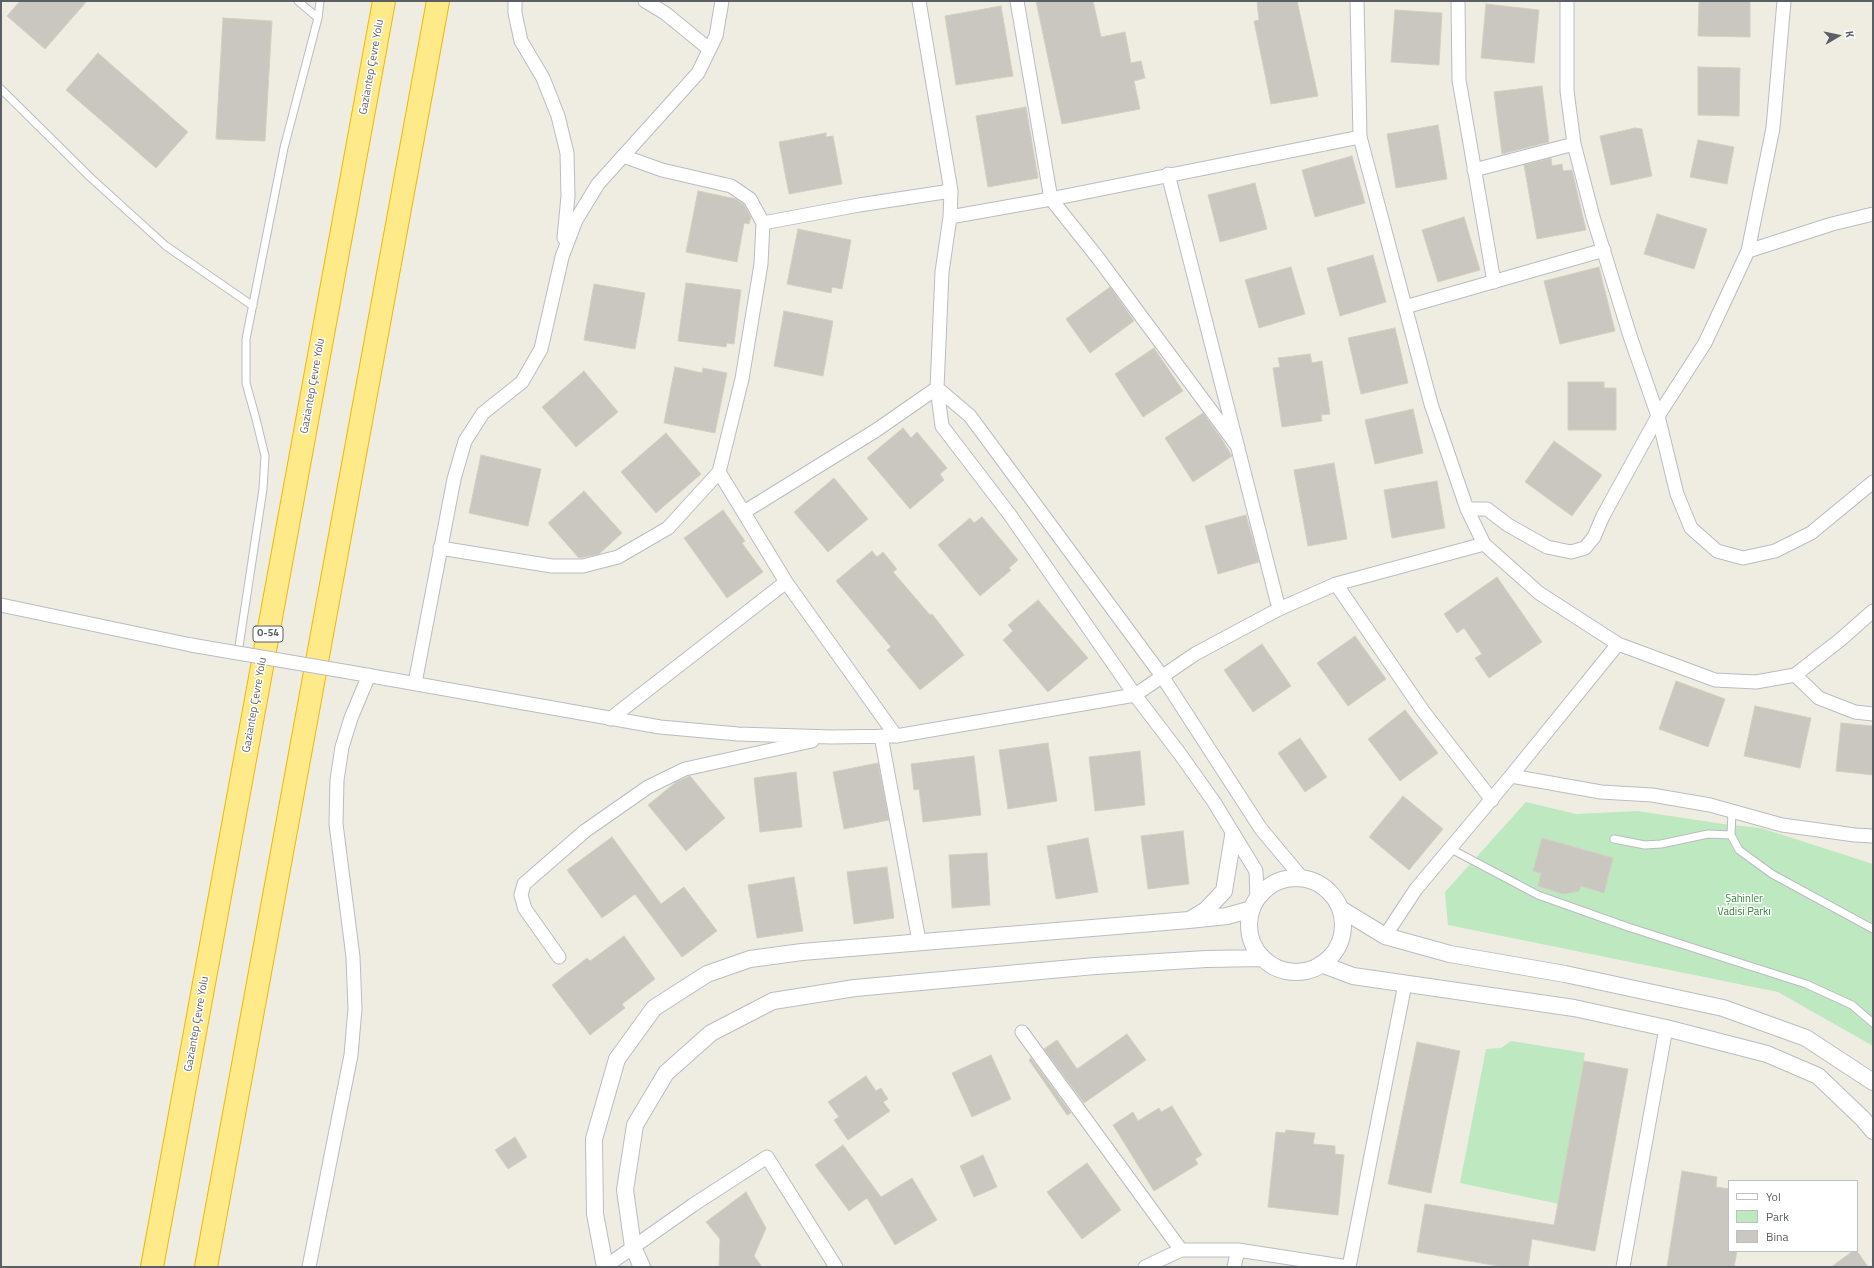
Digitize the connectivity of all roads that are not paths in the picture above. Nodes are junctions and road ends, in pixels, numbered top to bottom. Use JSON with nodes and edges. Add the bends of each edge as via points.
{"nodes":[{"id":1,"x":298,"y":1,"type":"edge"},
{"id":2,"x":320,"y":1,"type":"edge"},
{"id":3,"x":384,"y":1,"type":"edge"},
{"id":4,"x":438,"y":1,"type":"edge"},
{"id":5,"x":515,"y":1,"type":"edge"},
{"id":6,"x":645,"y":1,"type":"edge"},
{"id":7,"x":722,"y":1,"type":"edge"},
{"id":8,"x":919,"y":1,"type":"edge"},
{"id":9,"x":1017,"y":1,"type":"edge"},
{"id":10,"x":1357,"y":1,"type":"edge"},
{"id":11,"x":1458,"y":1,"type":"edge"},
{"id":12,"x":1567,"y":1,"type":"edge"},
{"id":13,"x":1784,"y":1,"type":"edge"},
{"id":14,"x":318,"y":18,"type":"junction"},
{"id":15,"x":709,"y":49,"type":"junction"},
{"id":16,"x":1,"y":89,"type":"edge"},
{"id":17,"x":1360,"y":137,"type":"junction"},
{"id":18,"x":1574,"y":144,"type":"junction"},
{"id":19,"x":623,"y":156,"type":"junction"},
{"id":20,"x":1474,"y":170,"type":"junction"},
{"id":21,"x":1168,"y":174,"type":"junction"},
{"id":22,"x":950,"y":191,"type":"junction"},
{"id":23,"x":1051,"y":199,"type":"junction"},
{"id":24,"x":1873,"y":214,"type":"edge"},
{"id":25,"x":950,"y":217,"type":"junction"},
{"id":26,"x":762,"y":223,"type":"junction"},
{"id":27,"x":1604,"y":250,"type":"junction"},
{"id":28,"x":1748,"y":251,"type":"junction"},
{"id":29,"x":562,"y":257,"type":"junction"},
{"id":30,"x":1494,"y":282,"type":"junction"},
{"id":31,"x":253,"y":306,"type":"junction"},
{"id":32,"x":1405,"y":307,"type":"junction"},
{"id":33,"x":937,"y":388,"type":"junction"},
{"id":34,"x":1658,"y":416,"type":"junction"},
{"id":35,"x":1238,"y":448,"type":"junction"},
{"id":36,"x":719,"y":472,"type":"junction"},
{"id":37,"x":1873,"y":482,"type":"edge"},
{"id":38,"x":1468,"y":509,"type":"junction"},
{"id":39,"x":744,"y":512,"type":"junction"},
{"id":40,"x":1484,"y":544,"type":"junction"},
{"id":41,"x":440,"y":548,"type":"junction"},
{"id":42,"x":786,"y":582,"type":"junction"},
{"id":43,"x":1336,"y":584,"type":"junction"},
{"id":44,"x":1,"y":605,"type":"edge"},
{"id":45,"x":1279,"y":609,"type":"junction"},
{"id":46,"x":1873,"y":611,"type":"edge"},
{"id":47,"x":1618,"y":644,"type":"junction"},
{"id":48,"x":238,"y":652,"type":"junction"},
{"id":49,"x":370,"y":675,"type":"junction"},
{"id":50,"x":1795,"y":675,"type":"junction"},
{"id":51,"x":1162,"y":676,"type":"junction"},
{"id":52,"x":415,"y":683,"type":"junction"},
{"id":53,"x":1135,"y":694,"type":"junction"},
{"id":54,"x":1873,"y":714,"type":"edge"},
{"id":55,"x":610,"y":719,"type":"junction"},
{"id":56,"x":832,"y":736,"type":"junction"},
{"id":57,"x":881,"y":736,"type":"junction"},
{"id":58,"x":896,"y":736,"type":"junction"},
{"id":59,"x":1511,"y":776,"type":"junction"},
{"id":60,"x":1492,"y":800,"type":"junction"},
{"id":61,"x":1732,"y":811,"type":"junction"},
{"id":62,"x":1730,"y":835,"type":"junction"},
{"id":63,"x":1233,"y":836,"type":"junction"},
{"id":64,"x":1873,"y":836,"type":"edge"},
{"id":65,"x":1614,"y":839,"type":"dead end"},
{"id":66,"x":1451,"y":849,"type":"junction"},
{"id":67,"x":1302,"y":878,"type":"junction"},
{"id":68,"x":1254,"y":904,"type":"junction"},
{"id":69,"x":1341,"y":909,"type":"junction"},
{"id":70,"x":1189,"y":920,"type":"junction"},
{"id":71,"x":1873,"y":929,"type":"edge"},
{"id":72,"x":1385,"y":936,"type":"junction"},
{"id":73,"x":919,"y":941,"type":"junction"},
{"id":74,"x":559,"y":957,"type":"dead end"},
{"id":75,"x":1263,"y":958,"type":"junction"},
{"id":76,"x":1322,"y":964,"type":"junction"},
{"id":77,"x":1405,"y":984,"type":"junction"},
{"id":78,"x":1873,"y":1023,"type":"edge"},
{"id":79,"x":1666,"y":1028,"type":"junction"},
{"id":80,"x":1022,"y":1032,"type":"dead end"},
{"id":81,"x":1873,"y":1082,"type":"edge"},
{"id":82,"x":1873,"y":1131,"type":"edge"},
{"id":83,"x":633,"y":1247,"type":"junction"},
{"id":84,"x":1181,"y":1250,"type":"junction"},
{"id":85,"x":1238,"y":1250,"type":"junction"},
{"id":86,"x":152,"y":1267,"type":"edge"},
{"id":87,"x":206,"y":1267,"type":"edge"},
{"id":88,"x":309,"y":1267,"type":"edge"},
{"id":89,"x":605,"y":1267,"type":"edge"},
{"id":90,"x":642,"y":1267,"type":"edge"},
{"id":91,"x":836,"y":1267,"type":"edge"},
{"id":92,"x":1145,"y":1267,"type":"edge"},
{"id":93,"x":1234,"y":1267,"type":"edge"},
{"id":94,"x":1348,"y":1267,"type":"edge"},
{"id":95,"x":1623,"y":1267,"type":"edge"}],
"edges":[{"from":1,"to":14,"type":"lane"},
{"from":2,"to":14,"type":"lane"},
{"from":3,"to":86,"type":"highway","name":"Gaziantep Çevre Yolu","number":"O-54"},
{"from":4,"to":87,"type":"highway"},
{"from":5,"to":29,"type":"street","via":[[521,41],[543,78],[558,116],[567,153],[568,196]]},
{"from":6,"to":15,"type":"street","via":[[665,13]]},
{"from":7,"to":15,"type":"street","via":[[716,36]]},
{"from":8,"to":22,"type":"street"},
{"from":9,"to":23,"type":"street"},
{"from":10,"to":17,"type":"street"},
{"from":11,"to":20,"type":"street","via":[[1459,80]]},
{"from":12,"to":18,"type":"street","via":[[1567,91]]},
{"from":13,"to":28,"type":"street","via":[[1773,128]]},
{"from":14,"to":31,"type":"lane","via":[[284,148]]},
{"from":15,"to":19,"type":"street","via":[[698,73]]},
{"from":16,"to":31,"type":"lane","via":[[91,178],[166,246]]},
{"from":17,"to":21,"type":"street"},
{"from":17,"to":32,"type":"street"},
{"from":18,"to":20,"type":"street"},
{"from":18,"to":27,"type":"street"},
{"from":19,"to":26,"type":"street","via":[[662,170],[731,186],[750,199]]},
{"from":19,"to":29,"type":"street","via":[[598,184],[576,220]]},
{"from":20,"to":30,"type":"street"},
{"from":21,"to":23,"type":"street"},
{"from":21,"to":35,"type":"street"},
{"from":22,"to":25,"type":"street"},
{"from":22,"to":26,"type":"street"},
{"from":23,"to":25,"type":"street"},
{"from":23,"to":35,"type":"street","via":[[1098,258]]},
{"from":24,"to":28,"type":"street","via":[[1832,224]]},
{"from":25,"to":33,"type":"street","via":[[942,272]]},
{"from":26,"to":36,"type":"street","via":[[761,264],[742,379]]},
{"from":27,"to":30,"type":"street"},
{"from":27,"to":34,"type":"street"},
{"from":28,"to":34,"type":"street","via":[[1705,343]]},
{"from":29,"to":41,"type":"street","via":[[541,349],[522,382],[483,414],[465,441],[454,479]]},
{"from":30,"to":32,"type":"street"},
{"from":31,"to":48,"type":"lane","via":[[246,339],[246,382],[265,456],[263,489]]},
{"from":32,"to":38,"type":"street","via":[[1431,404]]},
{"from":33,"to":39,"type":"street","via":[[875,431]]},
{"from":33,"to":51,"type":"street","via":[[970,416]]},
{"from":33,"to":53,"type":"street","via":[[942,426],[1010,516]]},
{"from":34,"to":37,"type":"street","via":[[1677,494],[1691,528],[1717,551],[1743,558],[1775,551],[1811,534]]},
{"from":34,"to":38,"type":"street","via":[[1594,537],[1585,548],[1571,552],[1547,547],[1508,525],[1487,509]]},
{"from":35,"to":45,"type":"street"},
{"from":36,"to":39,"type":"street"},
{"from":36,"to":41,"type":"street","via":[[668,528],[618,557],[583,566],[552,566]]},
{"from":38,"to":40,"type":"street"},
{"from":39,"to":42,"type":"street"},
{"from":40,"to":43,"type":"street"},
{"from":40,"to":47,"type":"street","via":[[1539,593]]},
{"from":41,"to":52,"type":"street"},
{"from":42,"to":55,"type":"street"},
{"from":42,"to":58,"type":"street"},
{"from":43,"to":45,"type":"street"},
{"from":43,"to":60,"type":"street","via":[[1423,711]]},
{"from":44,"to":48,"type":"street","bridge":true,"via":[[191,645]]},
{"from":45,"to":51,"type":"street","via":[[1195,654]]},
{"from":46,"to":50,"type":"street"},
{"from":47,"to":50,"type":"street","via":[[1715,680],[1756,682]]},
{"from":47,"to":59,"type":"street"},
{"from":48,"to":49,"type":"street","bridge":true},
{"from":49,"to":52,"type":"street"},
{"from":49,"to":88,"type":"street","via":[[351,718],[342,747],[337,780],[336,824],[353,957],[355,1009],[351,1055]]},
{"from":50,"to":54,"type":"street","via":[[1819,698],[1855,712]]},
{"from":51,"to":53,"type":"street"},
{"from":51,"to":67,"type":"street","via":[[1261,829]]},
{"from":52,"to":55,"type":"street"},
{"from":53,"to":58,"type":"street"},
{"from":53,"to":63,"type":"street","via":[[1214,802]]},
{"from":55,"to":56,"type":"street","via":[[660,727],[738,734]]},
{"from":56,"to":57,"type":"street"},
{"from":56,"to":74,"type":"street","via":[[685,769],[648,787],[584,831],[524,884],[521,895],[525,909]]},
{"from":57,"to":58,"type":"street"},
{"from":57,"to":73,"type":"street"},
{"from":59,"to":60,"type":"street"},
{"from":59,"to":61,"type":"street","via":[[1601,792],[1652,795]]},
{"from":60,"to":66,"type":"street"},
{"from":61,"to":62,"type":"lane"},
{"from":61,"to":64,"type":"street","via":[[1782,825]]},
{"from":62,"to":65,"type":"lane","via":[[1708,834],[1672,843],[1653,844],[1629,843]]},
{"from":62,"to":71,"type":"lane","via":[[1739,850],[1772,874]]},
{"from":63,"to":68,"type":"street","via":[[1256,871]]},
{"from":63,"to":70,"type":"street","via":[[1224,892],[1206,910]]},
{"from":66,"to":72,"type":"street","via":[[1416,889]]},
{"from":66,"to":78,"type":"lane","via":[[1538,895],[1628,927],[1806,984],[1852,1005]]},
{"from":67,"to":68,"type":"street","via":[[1281,880],[1267,888]]},
{"from":67,"to":69,"type":"street","via":[[1322,885]]},
{"from":68,"to":70,"type":"street","via":[[1227,916]]},
{"from":68,"to":75,"type":"street","via":[[1250,919],[1252,940]]},
{"from":69,"to":72,"type":"street"},
{"from":69,"to":76,"type":"street","via":[[1341,940],[1333,954]]},
{"from":70,"to":73,"type":"street"},
{"from":72,"to":81,"type":"street","via":[[1450,954],[1565,974],[1723,1008],[1806,1038]]},
{"from":73,"to":89,"type":"street","via":[[802,952],[750,960],[707,974],[654,1008],[617,1059],[594,1139],[595,1214]]},
{"from":75,"to":76,"type":"street","via":[[1276,967],[1291,972],[1312,969]]},
{"from":75,"to":83,"type":"street","via":[[1190,960],[958,978],[855,988],[773,1002],[711,1033],[666,1073],[635,1125],[625,1190]]},
{"from":76,"to":77,"type":"street","via":[[1353,976]]},
{"from":77,"to":79,"type":"street","via":[[1574,1008]]},
{"from":77,"to":94,"type":"street"},
{"from":79,"to":82,"type":"street","via":[[1767,1054],[1818,1076],[1864,1119]]},
{"from":79,"to":95,"type":"street"},
{"from":80,"to":84,"type":"street"},
{"from":83,"to":89,"type":"street"},
{"from":83,"to":90,"type":"street"},
{"from":83,"to":91,"type":"street","via":[[767,1157]]},
{"from":84,"to":85,"type":"street"},
{"from":84,"to":92,"type":"street"},
{"from":85,"to":93,"type":"street"},
{"from":85,"to":94,"type":"street"}]}
